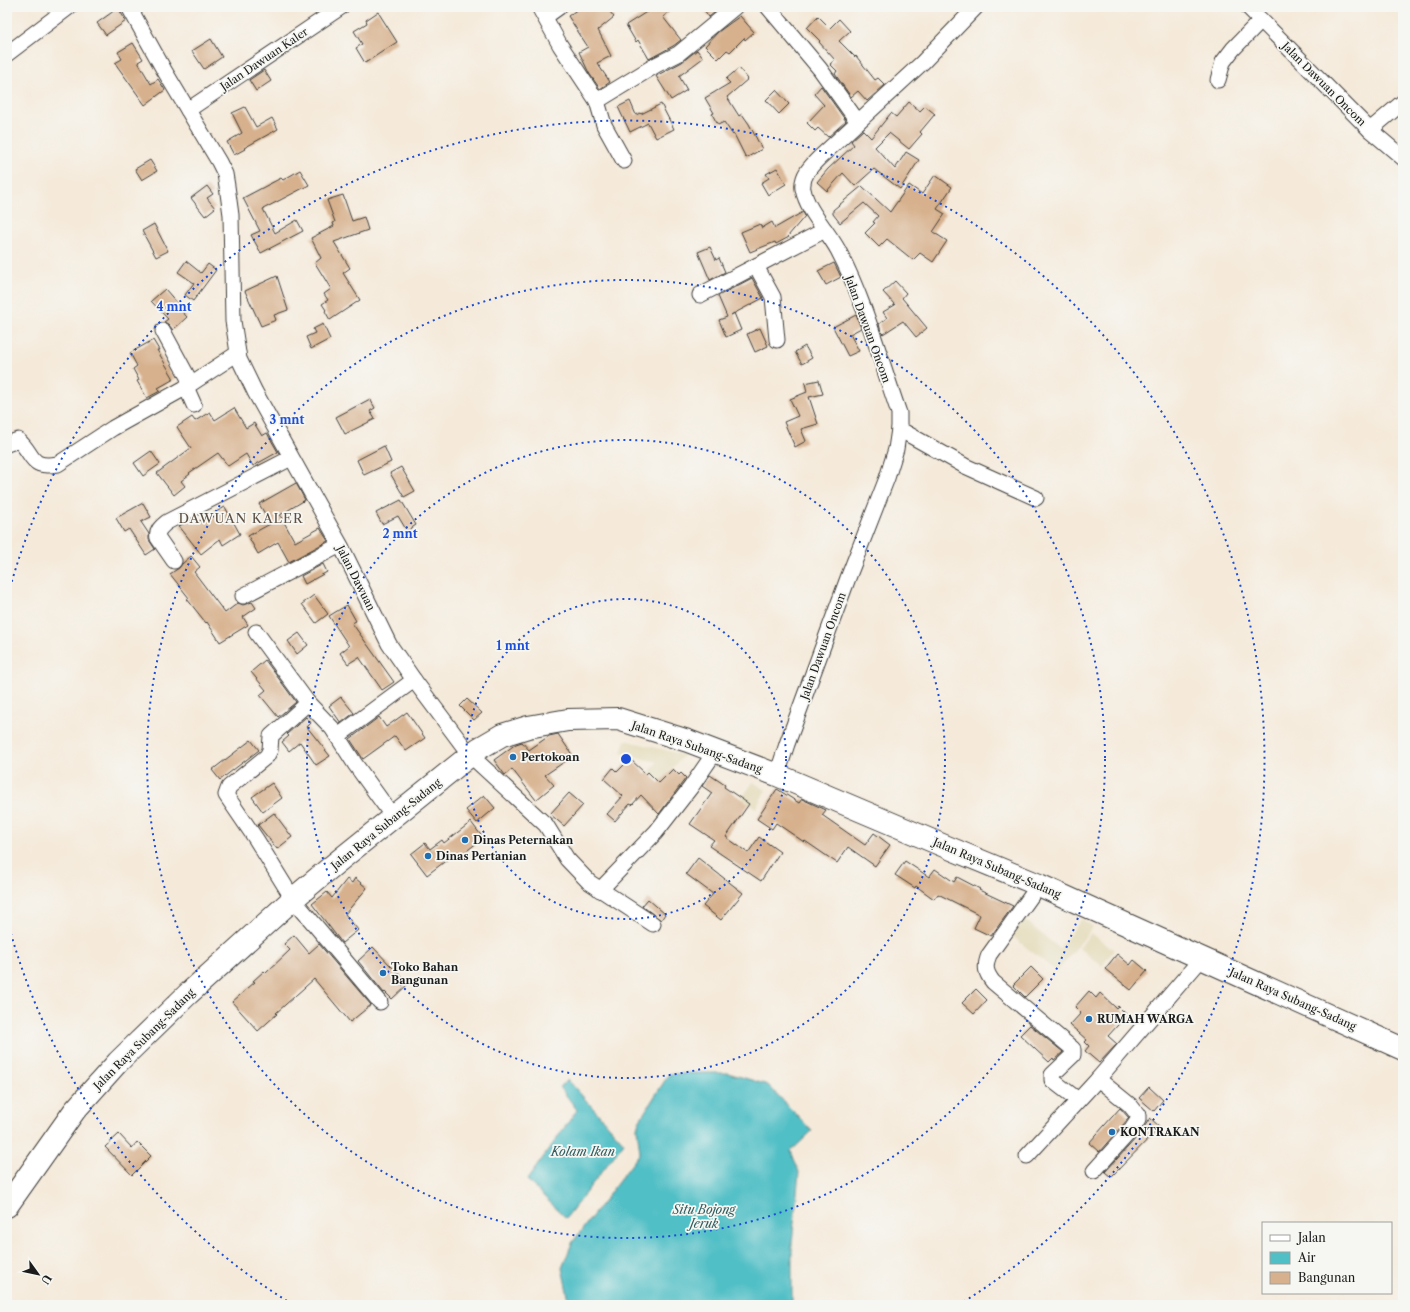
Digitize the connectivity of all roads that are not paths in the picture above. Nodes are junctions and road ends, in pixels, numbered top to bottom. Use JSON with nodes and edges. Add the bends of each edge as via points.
{"nodes":[{"id":1,"x":69,"y":7,"type":"edge"},
{"id":2,"x":129,"y":7,"type":"edge"},
{"id":3,"x":341,"y":7,"type":"edge"},
{"id":4,"x":559,"y":7,"type":"edge"},
{"id":5,"x":735,"y":7,"type":"edge"},
{"id":6,"x":768,"y":7,"type":"edge"},
{"id":7,"x":976,"y":7,"type":"edge"},
{"id":8,"x":1248,"y":7,"type":"edge"},
{"id":9,"x":542,"y":12,"type":"edge"},
{"id":10,"x":1261,"y":20,"type":"junction"},
{"id":11,"x":7,"y":54,"type":"edge"},
{"id":12,"x":1218,"y":80,"type":"dead end"},
{"id":13,"x":597,"y":101,"type":"junction"},
{"id":14,"x":1403,"y":102,"type":"edge"},
{"id":15,"x":188,"y":110,"type":"junction"},
{"id":16,"x":858,"y":122,"type":"junction"},
{"id":17,"x":1370,"y":130,"type":"junction"},
{"id":18,"x":1403,"y":158,"type":"edge"},
{"id":19,"x":624,"y":161,"type":"dead end"},
{"id":20,"x":825,"y":230,"type":"junction"},
{"id":21,"x":756,"y":266,"type":"junction"},
{"id":22,"x":700,"y":295,"type":"dead end"},
{"id":23,"x":163,"y":331,"type":"dead end"},
{"id":24,"x":777,"y":340,"type":"dead end"},
{"id":25,"x":238,"y":356,"type":"junction"},
{"id":26,"x":188,"y":385,"type":"junction"},
{"id":27,"x":194,"y":405,"type":"dead end"},
{"id":28,"x":899,"y":430,"type":"junction"},
{"id":29,"x":9,"y":443,"type":"edge"},
{"id":30,"x":291,"y":458,"type":"junction"},
{"id":31,"x":1036,"y":498,"type":"dead end"},
{"id":32,"x":340,"y":545,"type":"junction"},
{"id":33,"x":174,"y":561,"type":"dead end"},
{"id":34,"x":243,"y":596,"type":"dead end"},
{"id":35,"x":256,"y":632,"type":"dead end"},
{"id":36,"x":414,"y":680,"type":"junction"},
{"id":37,"x":308,"y":703,"type":"junction"},
{"id":38,"x":338,"y":736,"type":"junction"},
{"id":39,"x":715,"y":752,"type":"junction"},
{"id":40,"x":470,"y":755,"type":"junction"},
{"id":41,"x":777,"y":775,"type":"junction"},
{"id":42,"x":394,"y":818,"type":"junction"},
{"id":43,"x":1039,"y":885,"type":"junction"},
{"id":44,"x":600,"y":890,"type":"junction"},
{"id":45,"x":293,"y":899,"type":"junction"},
{"id":46,"x":653,"y":924,"type":"dead end"},
{"id":47,"x":1202,"y":958,"type":"junction"},
{"id":48,"x":380,"y":1002,"type":"dead end"},
{"id":49,"x":1403,"y":1049,"type":"edge"},
{"id":50,"x":1098,"y":1079,"type":"junction"},
{"id":51,"x":1078,"y":1100,"type":"junction"},
{"id":52,"x":1027,"y":1156,"type":"dead end"},
{"id":53,"x":1094,"y":1171,"type":"dead end"},
{"id":54,"x":7,"y":1206,"type":"edge"}],
"edges":[{"from":1,"to":11,"type":"street"},
{"from":2,"to":15,"type":"street","name":"Jalan Dawuan"},
{"from":3,"to":15,"type":"street","name":"Jalan Dawuan Kaler"},
{"from":4,"to":9,"type":"street"},
{"from":5,"to":13,"type":"street","via":[[678,54]]},
{"from":6,"to":16,"type":"street","via":[[820,69]]},
{"from":7,"to":16,"type":"street","name":"Jalan Dawuan Oncom","via":[[923,62]]},
{"from":8,"to":10,"type":"street","name":"Jalan Dawuan Oncom"},
{"from":9,"to":13,"type":"street","via":[[560,45]]},
{"from":10,"to":12,"type":"street","via":[[1223,62]]},
{"from":10,"to":17,"type":"street","name":"Jalan Dawuan Oncom"},
{"from":13,"to":19,"type":"street","via":[[604,125]]},
{"from":14,"to":17,"type":"street","name":"Jalan Dawuan Oncom"},
{"from":15,"to":25,"type":"street","name":"Jalan Dawuan","via":[[219,162],[227,186],[231,215],[233,321]]},
{"from":16,"to":20,"type":"street","name":"Jalan Dawuan Oncom","via":[[810,168],[804,179],[803,189],[808,203]]},
{"from":17,"to":18,"type":"street"},
{"from":20,"to":21,"type":"street"},
{"from":20,"to":28,"type":"street","name":"Jalan Dawuan Oncom","via":[[838,250],[860,300],[899,413]]},
{"from":21,"to":22,"type":"street"},
{"from":21,"to":24,"type":"street","via":[[773,297]]},
{"from":23,"to":26,"type":"street"},
{"from":25,"to":26,"type":"street"},
{"from":25,"to":30,"type":"street","name":"Jalan Dawuan"},
{"from":26,"to":27,"type":"street"},
{"from":26,"to":29,"type":"street","via":[[113,428],[58,464],[40,464],[33,461],[20,441]]},
{"from":28,"to":31,"type":"street","via":[[965,466]]},
{"from":28,"to":41,"type":"street","name":"Jalan Dawuan Oncom","via":[[887,478],[786,744]]},
{"from":30,"to":32,"type":"street","name":"Jalan Dawuan"},
{"from":30,"to":33,"type":"street","via":[[167,522],[159,529],[158,538]]},
{"from":32,"to":34,"type":"street"},
{"from":32,"to":36,"type":"street","name":"Jalan Dawuan","via":[[389,644]]},
{"from":35,"to":37,"type":"street"},
{"from":36,"to":38,"type":"street"},
{"from":36,"to":40,"type":"street","name":"Jalan Dawuan"},
{"from":37,"to":38,"type":"street"},
{"from":37,"to":45,"type":"street","via":[[271,736],[267,756],[229,787],[226,795]]},
{"from":38,"to":42,"type":"street"},
{"from":39,"to":40,"type":"main road","name":"Jalan Raya Subang-Sadang","via":[[618,719],[568,720],[528,727],[502,735]]},
{"from":39,"to":41,"type":"main road","name":"Jalan Raya Subang-Sadang"},
{"from":39,"to":44,"type":"street","via":[[656,832]]},
{"from":40,"to":42,"type":"main road","name":"Jalan Raya Subang-Sadang"},
{"from":40,"to":44,"type":"street","name":"Jalan Dawuan","via":[[546,825],[567,859]]},
{"from":41,"to":43,"type":"main road","name":"Jalan Raya Subang-Sadang"},
{"from":42,"to":45,"type":"main road","name":"Jalan Raya Subang-Sadang"},
{"from":43,"to":47,"type":"main road","name":"Jalan Raya Subang-Sadang"},
{"from":43,"to":51,"type":"street","via":[[989,955],[985,969],[993,982],[1073,1049],[1073,1055],[1052,1075],[1052,1080]]},
{"from":44,"to":46,"type":"street","name":"Jalan Dawuan"},
{"from":45,"to":48,"type":"street"},
{"from":45,"to":54,"type":"main road","name":"Jalan Raya Subang-Sadang","via":[[188,994],[118,1062],[75,1110]]},
{"from":47,"to":49,"type":"main road","name":"Jalan Raya Subang-Sadang"},
{"from":47,"to":50,"type":"street"},
{"from":50,"to":51,"type":"street"},
{"from":50,"to":53,"type":"street","via":[[1130,1105],[1138,1115],[1138,1120]]},
{"from":51,"to":52,"type":"street"}]}
